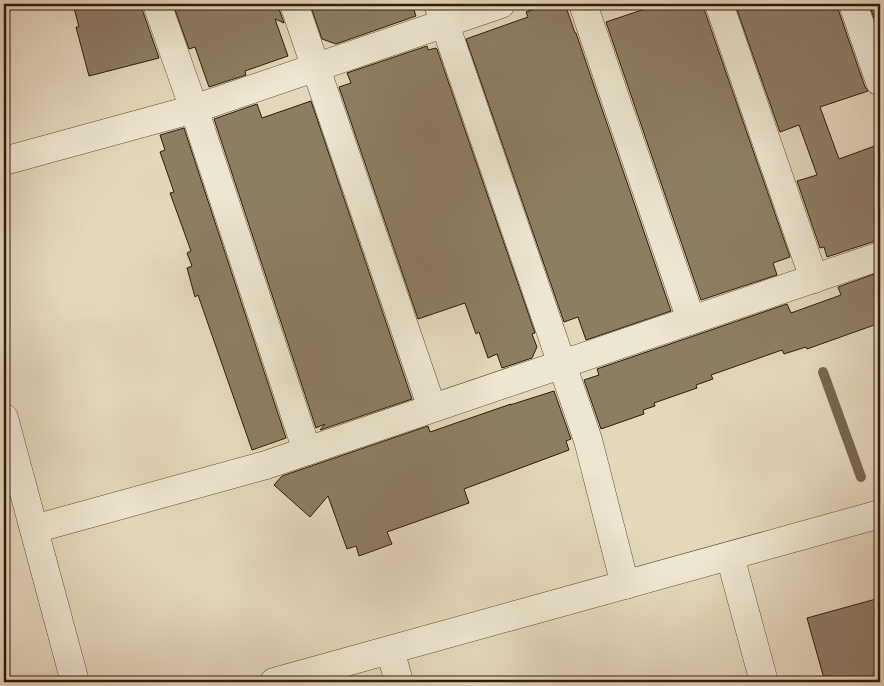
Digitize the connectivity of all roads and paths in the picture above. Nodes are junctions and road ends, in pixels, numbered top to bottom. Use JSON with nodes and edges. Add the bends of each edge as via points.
{"nodes":[{"id":1,"x":157,"y":4,"type":"edge"},
{"id":2,"x":294,"y":4,"type":"edge"},
{"id":3,"x":501,"y":4,"type":"edge"},
{"id":4,"x":583,"y":4,"type":"edge"},
{"id":5,"x":719,"y":4,"type":"edge"},
{"id":6,"x":854,"y":4,"type":"edge"},
{"id":7,"x":441,"y":13,"type":"edge"},
{"id":8,"x":315,"y":67,"type":"junction"},
{"id":9,"x":880,"y":82,"type":"edge"},
{"id":10,"x":194,"y":109,"type":"junction"},
{"id":11,"x":4,"y":161,"type":"edge"},
{"id":12,"x":880,"y":256,"type":"edge"},
{"id":13,"x":814,"y":279,"type":"junction"},
{"id":14,"x":691,"y":320,"type":"junction"},
{"id":15,"x":562,"y":364,"type":"junction"},
{"id":16,"x":432,"y":408,"type":"junction"},
{"id":17,"x":4,"y":418,"type":"edge"},
{"id":18,"x":307,"y":451,"type":"junction"},
{"id":19,"x":880,"y":514,"type":"edge"},
{"id":20,"x":34,"y":529,"type":"junction"},
{"id":21,"x":730,"y":556,"type":"junction"},
{"id":22,"x":625,"y":585,"type":"junction"},
{"id":23,"x":390,"y":650,"type":"junction"},
{"id":24,"x":75,"y":682,"type":"edge"},
{"id":25,"x":274,"y":682,"type":"edge"},
{"id":26,"x":399,"y":682,"type":"edge"},
{"id":27,"x":764,"y":682,"type":"edge"}],
"edges":[{"from":1,"to":10,"type":"street"},
{"from":2,"to":8,"type":"street"},
{"from":3,"to":7,"type":"street"},
{"from":4,"to":14,"type":"street"},
{"from":5,"to":13,"type":"street"},
{"from":6,"to":9,"type":"street"},
{"from":7,"to":8,"type":"street"},
{"from":7,"to":15,"type":"street"},
{"from":8,"to":10,"type":"street"},
{"from":8,"to":16,"type":"street"},
{"from":10,"to":11,"type":"street"},
{"from":10,"to":18,"type":"street"},
{"from":12,"to":13,"type":"street"},
{"from":13,"to":14,"type":"street"},
{"from":14,"to":15,"type":"street"},
{"from":15,"to":16,"type":"street"},
{"from":15,"to":22,"type":"street","via":[[588,440]]},
{"from":16,"to":18,"type":"street"},
{"from":17,"to":20,"type":"street"},
{"from":18,"to":20,"type":"street"},
{"from":19,"to":21,"type":"street"},
{"from":20,"to":24,"type":"street"},
{"from":21,"to":22,"type":"street"},
{"from":21,"to":27,"type":"street"},
{"from":22,"to":23,"type":"street"},
{"from":23,"to":25,"type":"street"},
{"from":23,"to":26,"type":"street"}]}
